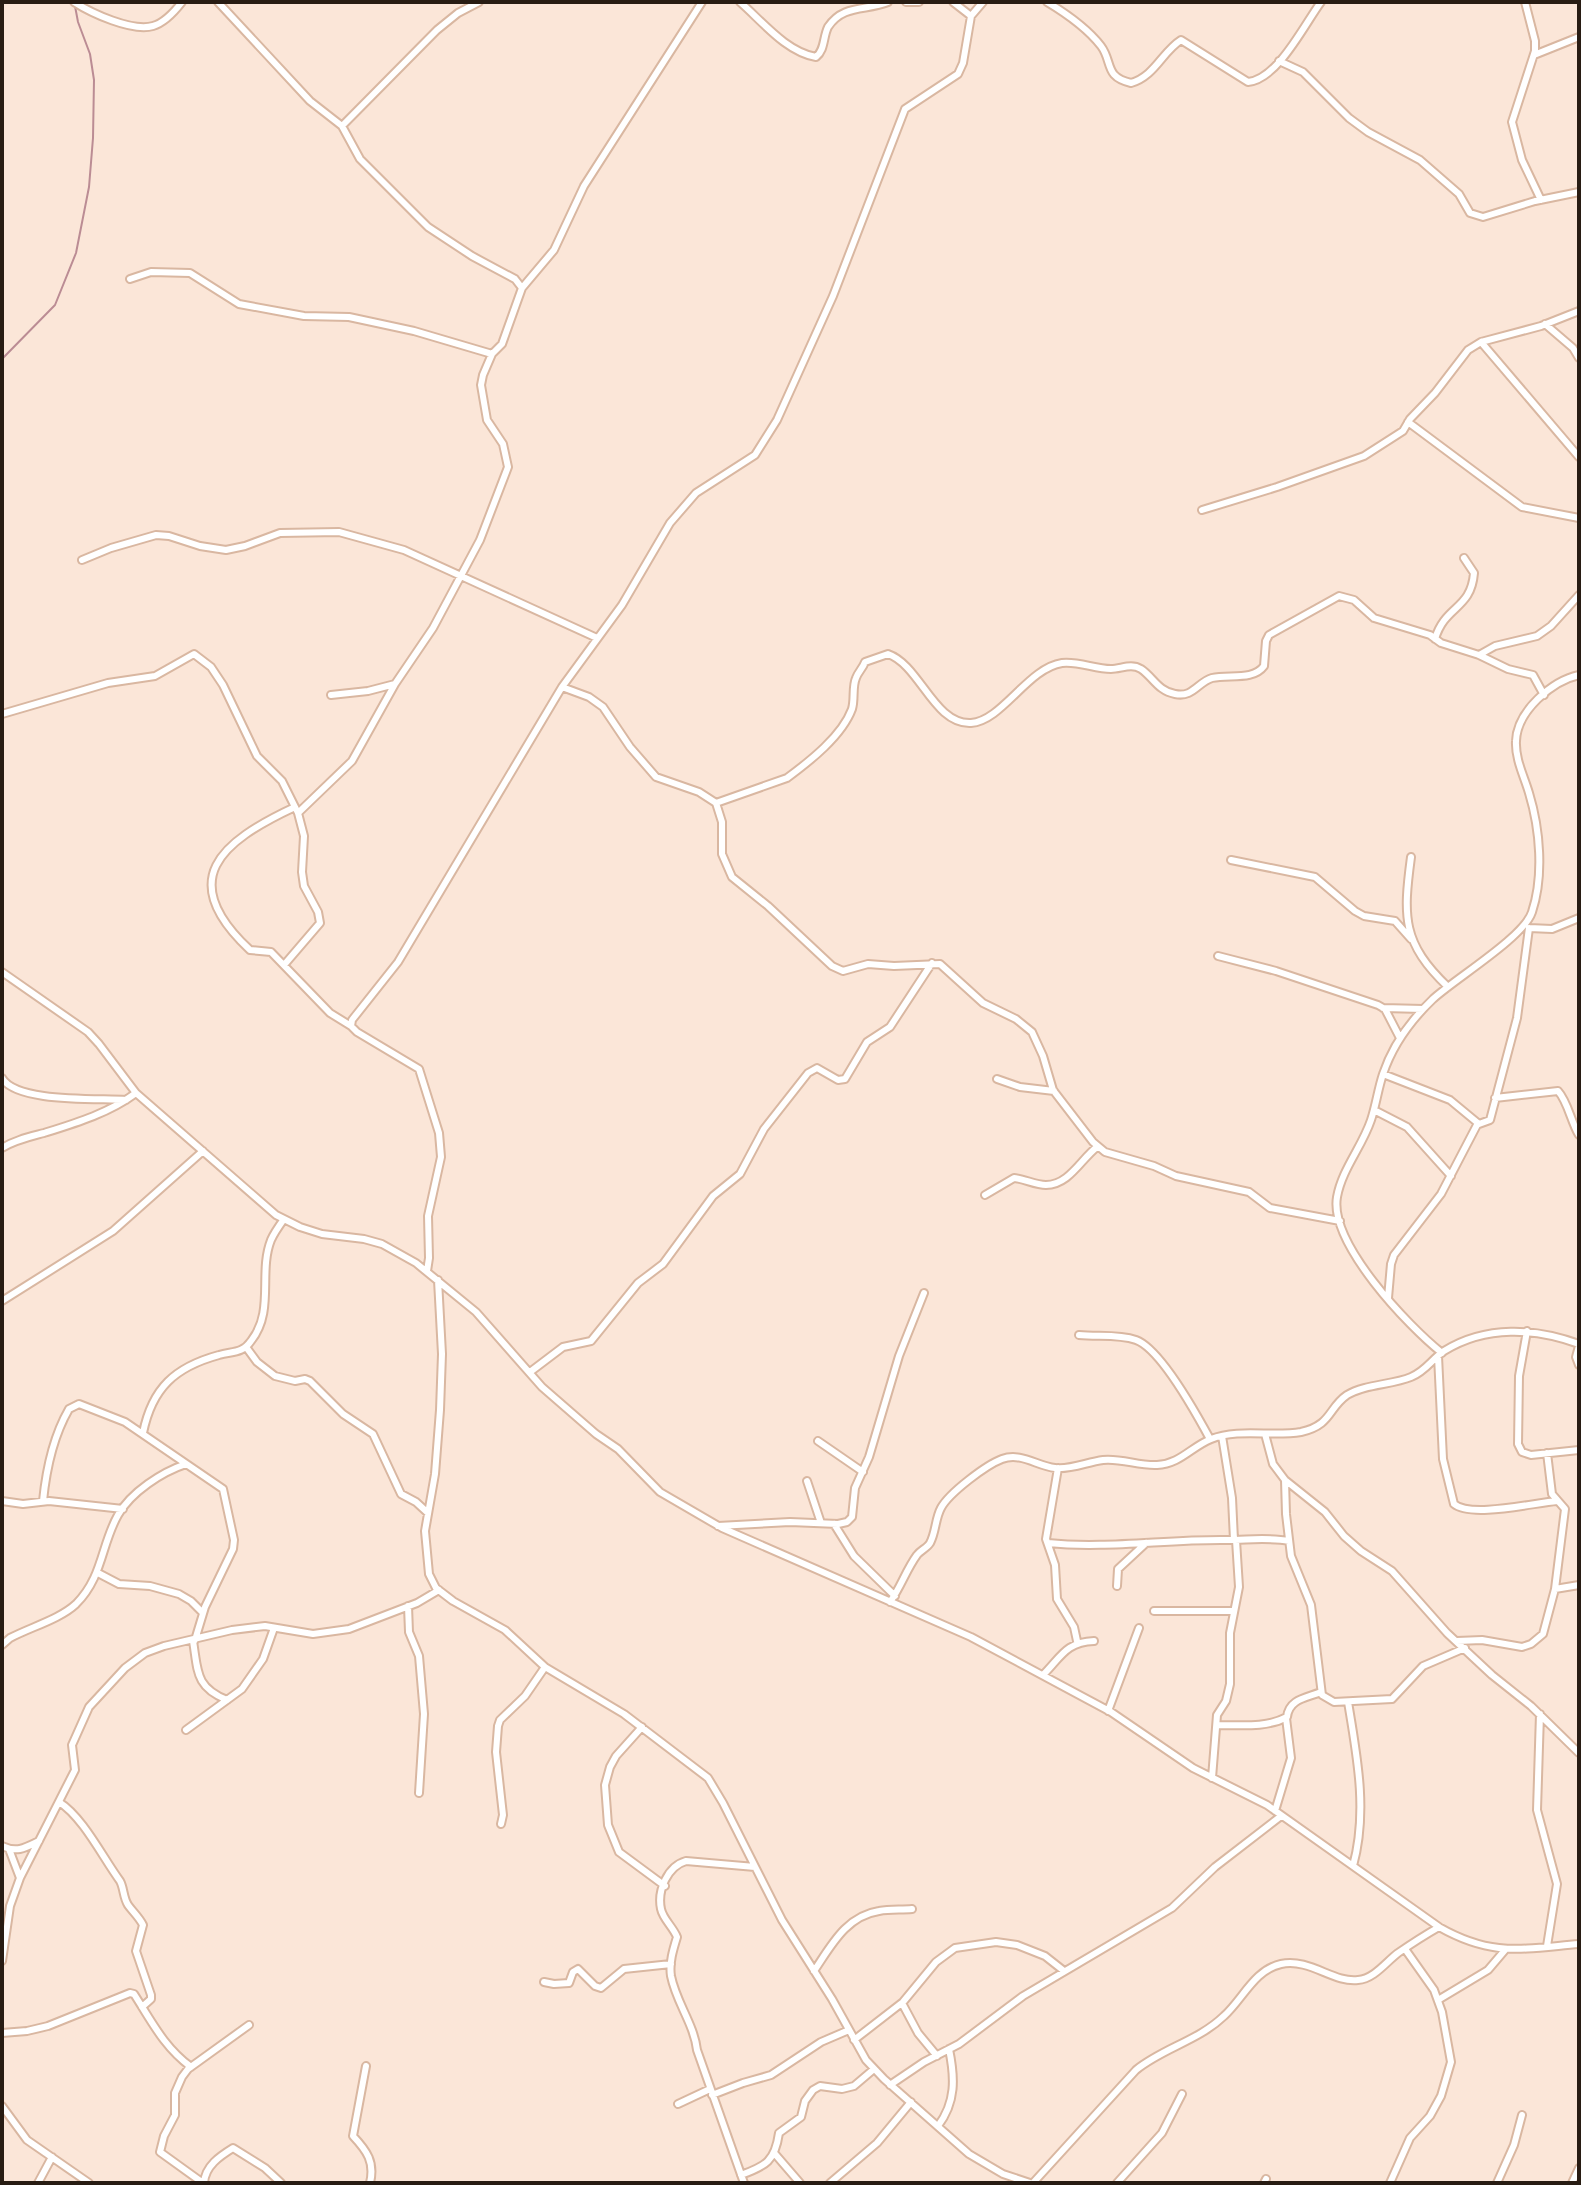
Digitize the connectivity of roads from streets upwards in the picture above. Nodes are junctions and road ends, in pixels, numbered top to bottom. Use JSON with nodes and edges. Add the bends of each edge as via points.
{"nodes":[{"id":1,"x":74,"y":2,"type":"edge"},
{"id":2,"x":182,"y":2,"type":"edge"},
{"id":3,"x":218,"y":2,"type":"edge"},
{"id":4,"x":479,"y":2,"type":"edge"},
{"id":5,"x":702,"y":2,"type":"edge"},
{"id":6,"x":740,"y":2,"type":"edge"},
{"id":7,"x":888,"y":2,"type":"edge"},
{"id":8,"x":906,"y":2,"type":"edge"},
{"id":9,"x":919,"y":2,"type":"edge"},
{"id":10,"x":953,"y":2,"type":"edge"},
{"id":11,"x":983,"y":2,"type":"edge"},
{"id":12,"x":1047,"y":2,"type":"edge"},
{"id":13,"x":1321,"y":2,"type":"edge"},
{"id":14,"x":1525,"y":2,"type":"edge"},
{"id":15,"x":971,"y":16,"type":"junction"},
{"id":16,"x":1579,"y":37,"type":"edge"},
{"id":17,"x":1534,"y":55,"type":"junction"},
{"id":18,"x":1279,"y":61,"type":"junction"},
{"id":19,"x":342,"y":126,"type":"junction"},
{"id":20,"x":1579,"y":192,"type":"edge"},
{"id":21,"x":1541,"y":200,"type":"junction"},
{"id":22,"x":130,"y":279,"type":"dead end"},
{"id":23,"x":522,"y":288,"type":"junction"},
{"id":24,"x":1579,"y":311,"type":"edge"},
{"id":25,"x":1545,"y":324,"type":"junction"},
{"id":26,"x":1481,"y":342,"type":"junction"},
{"id":27,"x":492,"y":354,"type":"junction"},
{"id":28,"x":1579,"y":358,"type":"edge"},
{"id":29,"x":1408,"y":422,"type":"junction"},
{"id":30,"x":1579,"y":457,"type":"edge"},
{"id":31,"x":1202,"y":510,"type":"dead end"},
{"id":32,"x":1579,"y":518,"type":"edge"},
{"id":33,"x":1464,"y":558,"type":"dead end"},
{"id":34,"x":82,"y":560,"type":"dead end"},
{"id":35,"x":461,"y":578,"type":"junction"},
{"id":36,"x":1579,"y":595,"type":"edge"},
{"id":37,"x":597,"y":638,"type":"junction"},
{"id":38,"x":1435,"y":639,"type":"junction"},
{"id":39,"x":1479,"y":655,"type":"junction"},
{"id":40,"x":1579,"y":675,"type":"edge"},
{"id":41,"x":395,"y":684,"type":"junction"},
{"id":42,"x":562,"y":687,"type":"junction"},
{"id":43,"x":331,"y":695,"type":"dead end"},
{"id":44,"x":1544,"y":695,"type":"junction"},
{"id":45,"x":2,"y":714,"type":"edge"},
{"id":46,"x":716,"y":803,"type":"junction"},
{"id":47,"x":296,"y":810,"type":"junction"},
{"id":48,"x":1411,"y":857,"type":"dead end"},
{"id":49,"x":1231,"y":860,"type":"dead end"},
{"id":50,"x":1579,"y":918,"type":"edge"},
{"id":51,"x":1527,"y":928,"type":"junction"},
{"id":52,"x":1411,"y":939,"type":"junction"},
{"id":53,"x":1218,"y":956,"type":"dead end"},
{"id":54,"x":932,"y":963,"type":"junction"},
{"id":55,"x":284,"y":965,"type":"junction"},
{"id":56,"x":2,"y":972,"type":"edge"},
{"id":57,"x":1448,"y":987,"type":"junction"},
{"id":58,"x":1383,"y":1008,"type":"junction"},
{"id":59,"x":1423,"y":1009,"type":"junction"},
{"id":60,"x":351,"y":1026,"type":"junction"},
{"id":61,"x":1400,"y":1038,"type":"junction"},
{"id":62,"x":1383,"y":1074,"type":"junction"},
{"id":63,"x":2,"y":1078,"type":"edge"},
{"id":64,"x":997,"y":1079,"type":"dead end"},
{"id":65,"x":1054,"y":1091,"type":"junction"},
{"id":66,"x":136,"y":1093,"type":"junction"},
{"id":67,"x":1495,"y":1098,"type":"junction"},
{"id":68,"x":126,"y":1100,"type":"junction"},
{"id":69,"x":1374,"y":1110,"type":"junction"},
{"id":70,"x":1478,"y":1123,"type":"junction"},
{"id":71,"x":1579,"y":1135,"type":"edge"},
{"id":72,"x":1097,"y":1147,"type":"junction"},
{"id":73,"x":2,"y":1148,"type":"edge"},
{"id":74,"x":203,"y":1151,"type":"junction"},
{"id":75,"x":1451,"y":1176,"type":"junction"},
{"id":76,"x":985,"y":1195,"type":"dead end"},
{"id":77,"x":284,"y":1219,"type":"junction"},
{"id":78,"x":1340,"y":1221,"type":"junction"},
{"id":79,"x":427,"y":1271,"type":"junction"},
{"id":80,"x":438,"y":1280,"type":"junction"},
{"id":81,"x":924,"y":1293,"type":"dead end"},
{"id":82,"x":1388,"y":1298,"type":"junction"},
{"id":83,"x":2,"y":1301,"type":"edge"},
{"id":84,"x":1527,"y":1331,"type":"junction"},
{"id":85,"x":1079,"y":1335,"type":"dead end"},
{"id":86,"x":1579,"y":1345,"type":"edge"},
{"id":87,"x":246,"y":1347,"type":"junction"},
{"id":88,"x":1440,"y":1354,"type":"junction"},
{"id":89,"x":1579,"y":1365,"type":"edge"},
{"id":90,"x":530,"y":1372,"type":"junction"},
{"id":91,"x":143,"y":1433,"type":"junction"},
{"id":92,"x":1265,"y":1434,"type":"junction"},
{"id":93,"x":1222,"y":1436,"type":"junction"},
{"id":94,"x":1210,"y":1439,"type":"junction"},
{"id":95,"x":818,"y":1441,"type":"dead end"},
{"id":96,"x":1579,"y":1450,"type":"edge"},
{"id":97,"x":1547,"y":1453,"type":"junction"},
{"id":98,"x":186,"y":1464,"type":"junction"},
{"id":99,"x":1058,"y":1468,"type":"junction"},
{"id":100,"x":863,"y":1472,"type":"junction"},
{"id":101,"x":1285,"y":1480,"type":"junction"},
{"id":102,"x":807,"y":1481,"type":"dead end"},
{"id":103,"x":2,"y":1501,"type":"edge"},
{"id":104,"x":43,"y":1501,"type":"junction"},
{"id":105,"x":1557,"y":1501,"type":"junction"},
{"id":106,"x":123,"y":1509,"type":"junction"},
{"id":107,"x":428,"y":1513,"type":"junction"},
{"id":108,"x":821,"y":1523,"type":"junction"},
{"id":109,"x":834,"y":1524,"type":"junction"},
{"id":110,"x":718,"y":1526,"type":"junction"},
{"id":111,"x":1235,"y":1540,"type":"junction"},
{"id":112,"x":1289,"y":1541,"type":"junction"},
{"id":113,"x":1048,"y":1543,"type":"junction"},
{"id":114,"x":1146,"y":1543,"type":"junction"},
{"id":115,"x":98,"y":1573,"type":"junction"},
{"id":116,"x":1579,"y":1585,"type":"edge"},
{"id":117,"x":1117,"y":1586,"type":"dead end"},
{"id":118,"x":1555,"y":1589,"type":"junction"},
{"id":119,"x":439,"y":1590,"type":"junction"},
{"id":120,"x":892,"y":1599,"type":"junction"},
{"id":121,"x":408,"y":1606,"type":"junction"},
{"id":122,"x":1154,"y":1611,"type":"dead end"},
{"id":123,"x":1234,"y":1611,"type":"junction"},
{"id":124,"x":203,"y":1613,"type":"junction"},
{"id":125,"x":274,"y":1628,"type":"junction"},
{"id":126,"x":1139,"y":1628,"type":"dead end"},
{"id":127,"x":194,"y":1640,"type":"junction"},
{"id":128,"x":1077,"y":1641,"type":"junction"},
{"id":129,"x":1094,"y":1641,"type":"dead end"},
{"id":130,"x":1457,"y":1641,"type":"junction"},
{"id":131,"x":2,"y":1645,"type":"edge"},
{"id":132,"x":1465,"y":1648,"type":"junction"},
{"id":133,"x":545,"y":1667,"type":"junction"},
{"id":134,"x":1043,"y":1675,"type":"junction"},
{"id":135,"x":1321,"y":1692,"type":"junction"},
{"id":136,"x":227,"y":1700,"type":"junction"},
{"id":137,"x":1348,"y":1702,"type":"junction"},
{"id":138,"x":1108,"y":1711,"type":"junction"},
{"id":139,"x":1540,"y":1714,"type":"junction"},
{"id":140,"x":1286,"y":1718,"type":"junction"},
{"id":141,"x":1217,"y":1725,"type":"junction"},
{"id":142,"x":642,"y":1727,"type":"junction"},
{"id":143,"x":186,"y":1730,"type":"dead end"},
{"id":144,"x":1579,"y":1753,"type":"edge"},
{"id":145,"x":1212,"y":1778,"type":"junction"},
{"id":146,"x":419,"y":1793,"type":"dead end"},
{"id":147,"x":59,"y":1802,"type":"junction"},
{"id":148,"x":1278,"y":1813,"type":"junction"},
{"id":149,"x":501,"y":1824,"type":"dead end"},
{"id":150,"x":40,"y":1840,"type":"junction"},
{"id":151,"x":6,"y":1848,"type":"edge"},
{"id":152,"x":1353,"y":1866,"type":"junction"},
{"id":153,"x":755,"y":1867,"type":"junction"},
{"id":154,"x":20,"y":1878,"type":"junction"},
{"id":155,"x":665,"y":1886,"type":"junction"},
{"id":156,"x":912,"y":1909,"type":"dead end"},
{"id":157,"x":1439,"y":1927,"type":"junction"},
{"id":158,"x":1579,"y":1944,"type":"edge"},
{"id":159,"x":1547,"y":1946,"type":"junction"},
{"id":160,"x":1405,"y":1949,"type":"junction"},
{"id":161,"x":1505,"y":1950,"type":"junction"},
{"id":162,"x":2,"y":1961,"type":"edge"},
{"id":163,"x":671,"y":1964,"type":"junction"},
{"id":164,"x":814,"y":1971,"type":"junction"},
{"id":165,"x":1064,"y":1971,"type":"junction"},
{"id":166,"x":544,"y":1982,"type":"dead end"},
{"id":167,"x":1438,"y":2000,"type":"junction"},
{"id":168,"x":902,"y":2003,"type":"junction"},
{"id":169,"x":142,"y":2007,"type":"junction"},
{"id":170,"x":249,"y":2025,"type":"dead end"},
{"id":171,"x":849,"y":2030,"type":"junction"},
{"id":172,"x":2,"y":2033,"type":"edge"},
{"id":173,"x":854,"y":2040,"type":"junction"},
{"id":174,"x":949,"y":2049,"type":"junction"},
{"id":175,"x":937,"y":2056,"type":"junction"},
{"id":176,"x":366,"y":2066,"type":"dead end"},
{"id":177,"x":191,"y":2067,"type":"junction"},
{"id":178,"x":874,"y":2069,"type":"junction"},
{"id":179,"x":890,"y":2085,"type":"junction"},
{"id":180,"x":711,"y":2092,"type":"junction"},
{"id":181,"x":1182,"y":2094,"type":"dead end"},
{"id":182,"x":911,"y":2102,"type":"junction"},
{"id":183,"x":678,"y":2104,"type":"dead end"},
{"id":184,"x":2,"y":2106,"type":"edge"},
{"id":185,"x":1522,"y":2115,"type":"dead end"},
{"id":186,"x":938,"y":2126,"type":"junction"},
{"id":187,"x":775,"y":2154,"type":"junction"},
{"id":188,"x":52,"y":2157,"type":"junction"},
{"id":189,"x":1579,"y":2168,"type":"edge"},
{"id":190,"x":741,"y":2175,"type":"junction"},
{"id":191,"x":1014,"y":2181,"type":"edge"},
{"id":192,"x":38,"y":2183,"type":"edge"},
{"id":193,"x":89,"y":2183,"type":"edge"},
{"id":194,"x":203,"y":2183,"type":"edge"},
{"id":195,"x":281,"y":2183,"type":"edge"},
{"id":196,"x":370,"y":2183,"type":"edge"},
{"id":197,"x":744,"y":2183,"type":"edge"},
{"id":198,"x":800,"y":2183,"type":"edge"},
{"id":199,"x":830,"y":2183,"type":"edge"},
{"id":200,"x":1032,"y":2183,"type":"edge"},
{"id":201,"x":1117,"y":2183,"type":"edge"},
{"id":202,"x":1390,"y":2183,"type":"edge"},
{"id":203,"x":1497,"y":2183,"type":"edge"},
{"id":204,"x":1572,"y":2183,"type":"edge"}],
"edges":[{"from":1,"to":2,"type":"street","via":[[100,15],[151,27]]},
{"from":3,"to":19,"type":"street","via":[[310,101]]},
{"from":4,"to":19,"type":"street","via":[[437,30]]},
{"from":5,"to":23,"type":"street","via":[[584,186],[554,250]]},
{"from":6,"to":7,"type":"street","via":[[787,44],[816,57],[835,18]]},
{"from":8,"to":9,"type":"street"},
{"from":10,"to":15,"type":"street"},
{"from":11,"to":15,"type":"street"},
{"from":12,"to":18,"type":"street","via":[[1100,45],[1108,67],[1127,82],[1143,78],[1181,40],[1250,82]]},
{"from":13,"to":18,"type":"street"},
{"from":14,"to":17,"type":"street"},
{"from":15,"to":37,"type":"street","via":[[958,74],[905,109],[833,296],[777,420],[755,455],[696,493],[682,509]]},
{"from":16,"to":17,"type":"street"},
{"from":17,"to":21,"type":"street","via":[[1512,122]]},
{"from":18,"to":21,"type":"street","via":[[1303,72],[1368,132],[1420,160],[1459,194],[1470,213],[1483,217]]},
{"from":19,"to":23,"type":"street","via":[[360,159],[428,227]]},
{"from":20,"to":21,"type":"street"},
{"from":22,"to":27,"type":"street","via":[[151,272],[190,273],[239,304],[304,316],[349,317]]},
{"from":23,"to":27,"type":"street","via":[[502,344]]},
{"from":24,"to":25,"type":"street"},
{"from":25,"to":26,"type":"street"},
{"from":25,"to":28,"type":"street"},
{"from":26,"to":29,"type":"street","via":[[1460,358]]},
{"from":26,"to":30,"type":"street"},
{"from":27,"to":35,"type":"street","via":[[481,385],[508,467]]},
{"from":29,"to":31,"type":"street","via":[[1391,441],[1364,456]]},
{"from":29,"to":32,"type":"street","via":[[1522,507]]},
{"from":33,"to":38,"type":"street","via":[[1474,573],[1470,594],[1446,615]]},
{"from":34,"to":35,"type":"street","via":[[156,535],[234,550],[280,533],[326,530],[382,542]]},
{"from":35,"to":37,"type":"street"},
{"from":35,"to":41,"type":"street"},
{"from":36,"to":39,"type":"street","via":[[1537,636]]},
{"from":37,"to":42,"type":"street"},
{"from":38,"to":39,"type":"street"},
{"from":38,"to":46,"type":"street","via":[[1374,618],[1354,600],[1339,596],[1269,635],[1264,666],[1256,673],[1210,678],[1178,695],[1132,666],[1106,669],[1062,663],[1042,671],[988,716],[971,723],[956,720],[937,705],[903,661],[888,654],[865,662],[855,680],[851,711],[839,731],[796,771]]},
{"from":39,"to":44,"type":"street","via":[[1533,675]]},
{"from":40,"to":44,"type":"street"},
{"from":41,"to":43,"type":"street"},
{"from":41,"to":47,"type":"street","via":[[352,761]]},
{"from":42,"to":46,"type":"street","via":[[603,707],[656,777]]},
{"from":42,"to":60,"type":"street","via":[[402,956],[354,1015]]},
{"from":44,"to":51,"type":"street","via":[[1527,713],[1515,738],[1538,838],[1536,897]]},
{"from":45,"to":47,"type":"street","via":[[108,683],[155,676],[194,654],[223,685],[257,756],[282,781]]},
{"from":46,"to":54,"type":"street","via":[[722,854],[732,877],[832,966],[843,971],[868,964]]},
{"from":47,"to":55,"type":"street","via":[[304,836],[304,886],[320,923]]},
{"from":47,"to":55,"type":"street","via":[[251,831],[218,857],[210,890],[211,900],[242,943],[250,950],[271,952]]},
{"from":48,"to":52,"type":"street","via":[[1406,901]]},
{"from":49,"to":52,"type":"street","via":[[1315,877],[1355,911],[1395,921]]},
{"from":50,"to":51,"type":"street","via":[[1552,929]]},
{"from":51,"to":57,"type":"street"},
{"from":51,"to":67,"type":"street","via":[[1517,1018]]},
{"from":52,"to":57,"type":"street"},
{"from":53,"to":58,"type":"street"},
{"from":54,"to":65,"type":"street","via":[[1032,1032]]},
{"from":54,"to":90,"type":"street","via":[[890,1027],[867,1042],[845,1079],[817,1068],[808,1073],[764,1129],[740,1174],[713,1196],[663,1264],[638,1283],[591,1341],[563,1347]]},
{"from":55,"to":60,"type":"street","via":[[330,1013]]},
{"from":56,"to":66,"type":"street","via":[[88,1032]]},
{"from":57,"to":59,"type":"street"},
{"from":58,"to":59,"type":"street"},
{"from":58,"to":61,"type":"street"},
{"from":59,"to":61,"type":"street"},
{"from":60,"to":79,"type":"street","via":[[416,1066],[430,1103],[442,1145],[428,1216]]},
{"from":61,"to":62,"type":"street"},
{"from":62,"to":69,"type":"street"},
{"from":62,"to":70,"type":"street","via":[[1450,1100]]},
{"from":63,"to":68,"type":"street","via":[[15,1091]]},
{"from":64,"to":65,"type":"street"},
{"from":65,"to":72,"type":"street"},
{"from":66,"to":68,"type":"street"},
{"from":66,"to":74,"type":"street"},
{"from":67,"to":70,"type":"street","via":[[1490,1120]]},
{"from":67,"to":71,"type":"street","via":[[1558,1091]]},
{"from":68,"to":73,"type":"street"},
{"from":69,"to":75,"type":"street","via":[[1407,1127]]},
{"from":69,"to":78,"type":"street","via":[[1341,1181],[1336,1213]]},
{"from":70,"to":75,"type":"street"},
{"from":72,"to":76,"type":"street","via":[[1055,1184],[1014,1178]]},
{"from":72,"to":78,"type":"street","via":[[1176,1176],[1249,1192],[1270,1208]]},
{"from":74,"to":77,"type":"street"},
{"from":74,"to":83,"type":"street","via":[[113,1231]]},
{"from":75,"to":82,"type":"street","via":[[1394,1255]]},
{"from":77,"to":79,"type":"street","via":[[322,1234],[382,1244]]},
{"from":77,"to":87,"type":"street","via":[[271,1241],[259,1327]]},
{"from":78,"to":82,"type":"street","via":[[1357,1260]]},
{"from":79,"to":80,"type":"street"},
{"from":80,"to":90,"type":"street","via":[[476,1312]]},
{"from":80,"to":107,"type":"street","via":[[442,1354]]},
{"from":81,"to":100,"type":"street"},
{"from":82,"to":88,"type":"street"},
{"from":84,"to":86,"type":"street"},
{"from":84,"to":88,"type":"street","via":[[1487,1334]]},
{"from":84,"to":97,"type":"street","via":[[1519,1376],[1518,1444],[1526,1454]]},
{"from":85,"to":94,"type":"street","via":[[1144,1344],[1173,1378]]},
{"from":86,"to":89,"type":"street"},
{"from":87,"to":91,"type":"street","via":[[173,1375],[149,1408]]},
{"from":87,"to":107,"type":"street","via":[[268,1372],[310,1381],[343,1414],[368,1429],[401,1494]]},
{"from":88,"to":92,"type":"street","via":[[1423,1372],[1351,1393],[1324,1423],[1303,1431]]},
{"from":88,"to":105,"type":"street","via":[[1443,1459],[1454,1504],[1474,1511]]},
{"from":90,"to":110,"type":"street","via":[[660,1492]]},
{"from":91,"to":98,"type":"street"},
{"from":91,"to":104,"type":"street","via":[[79,1404],[73,1406],[52,1452]]},
{"from":92,"to":93,"type":"street"},
{"from":92,"to":101,"type":"street","via":[[1273,1464]]},
{"from":93,"to":94,"type":"street"},
{"from":93,"to":111,"type":"street"},
{"from":94,"to":99,"type":"street","via":[[1171,1463],[1103,1460]]},
{"from":95,"to":100,"type":"street"},
{"from":96,"to":97,"type":"street"},
{"from":97,"to":105,"type":"street","via":[[1549,1484]]},
{"from":98,"to":106,"type":"street","via":[[166,1472]]},
{"from":98,"to":124,"type":"street","via":[[223,1489],[234,1540]]},
{"from":99,"to":113,"type":"street"},
{"from":99,"to":120,"type":"street","via":[[1016,1457],[1001,1460],[972,1479],[946,1501],[930,1542],[915,1557]]},
{"from":100,"to":109,"type":"street","via":[[852,1517]]},
{"from":101,"to":112,"type":"street"},
{"from":101,"to":130,"type":"street","via":[[1325,1512],[1352,1544],[1392,1571]]},
{"from":102,"to":108,"type":"street"},
{"from":103,"to":104,"type":"street"},
{"from":104,"to":106,"type":"street"},
{"from":105,"to":118,"type":"street","via":[[1565,1509]]},
{"from":106,"to":115,"type":"street"},
{"from":107,"to":119,"type":"street","via":[[429,1574]]},
{"from":108,"to":109,"type":"street"},
{"from":108,"to":110,"type":"street"},
{"from":109,"to":120,"type":"street"},
{"from":110,"to":120,"type":"street"},
{"from":111,"to":112,"type":"street"},
{"from":111,"to":114,"type":"street"},
{"from":111,"to":123,"type":"street","via":[[1239,1587]]},
{"from":112,"to":135,"type":"street","via":[[1311,1605]]},
{"from":113,"to":114,"type":"street"},
{"from":113,"to":128,"type":"street","via":[[1057,1599]]},
{"from":114,"to":117,"type":"street","via":[[1118,1569]]},
{"from":115,"to":124,"type":"street","via":[[119,1584],[179,1594]]},
{"from":115,"to":131,"type":"street","via":[[74,1606]]},
{"from":116,"to":118,"type":"street"},
{"from":118,"to":130,"type":"street","via":[[1543,1634],[1531,1644]]},
{"from":119,"to":121,"type":"street"},
{"from":119,"to":133,"type":"street","via":[[505,1630]]},
{"from":120,"to":134,"type":"street"},
{"from":121,"to":125,"type":"street","via":[[332,1632]]},
{"from":121,"to":146,"type":"street","via":[[424,1714]]},
{"from":122,"to":123,"type":"street"},
{"from":123,"to":141,"type":"street","via":[[1230,1684]]},
{"from":124,"to":127,"type":"street"},
{"from":125,"to":127,"type":"street","via":[[232,1630]]},
{"from":125,"to":136,"type":"street","via":[[263,1659],[242,1689]]},
{"from":126,"to":138,"type":"street"},
{"from":127,"to":136,"type":"street","via":[[198,1677],[209,1692]]},
{"from":127,"to":147,"type":"street","via":[[145,1653],[89,1707],[72,1745],[75,1770]]},
{"from":128,"to":129,"type":"street"},
{"from":128,"to":134,"type":"street"},
{"from":130,"to":132,"type":"street"},
{"from":132,"to":137,"type":"street","via":[[1423,1666],[1392,1699]]},
{"from":132,"to":139,"type":"street"},
{"from":133,"to":142,"type":"street"},
{"from":133,"to":149,"type":"street","via":[[498,1726]]},
{"from":134,"to":138,"type":"street"},
{"from":135,"to":137,"type":"street","via":[[1326,1699]]},
{"from":135,"to":140,"type":"street","via":[[1293,1703]]},
{"from":136,"to":143,"type":"street"},
{"from":137,"to":152,"type":"street","via":[[1361,1807]]},
{"from":138,"to":145,"type":"street"},
{"from":139,"to":144,"type":"street"},
{"from":139,"to":159,"type":"street","via":[[1537,1810],[1557,1884]]},
{"from":140,"to":141,"type":"street","via":[[1257,1725]]},
{"from":140,"to":148,"type":"street","via":[[1291,1758]]},
{"from":141,"to":145,"type":"street"},
{"from":142,"to":153,"type":"street","via":[[708,1778]]},
{"from":142,"to":155,"type":"street","via":[[610,1767],[605,1785],[608,1825],[619,1852]]},
{"from":145,"to":148,"type":"street"},
{"from":147,"to":150,"type":"street"},
{"from":147,"to":169,"type":"street","via":[[99,1846],[143,1925],[136,1951],[151,1999]]},
{"from":148,"to":152,"type":"street"},
{"from":148,"to":165,"type":"street","via":[[1172,1908]]},
{"from":150,"to":151,"type":"street","via":[[22,1850]]},
{"from":150,"to":154,"type":"street"},
{"from":151,"to":154,"type":"street"},
{"from":152,"to":157,"type":"street"},
{"from":153,"to":155,"type":"street","via":[[686,1861],[671,1869]]},
{"from":153,"to":164,"type":"street"},
{"from":154,"to":162,"type":"street"},
{"from":155,"to":163,"type":"street","via":[[662,1911],[677,1937]]},
{"from":156,"to":164,"type":"street","via":[[859,1918],[845,1928]]},
{"from":157,"to":160,"type":"street"},
{"from":157,"to":161,"type":"street","via":[[1478,1946]]},
{"from":158,"to":159,"type":"street"},
{"from":159,"to":161,"type":"street"},
{"from":160,"to":167,"type":"street"},
{"from":160,"to":200,"type":"street","via":[[1358,1981],[1294,1963],[1269,1968],[1222,2019],[1136,2070]]},
{"from":161,"to":167,"type":"street","via":[[1488,1970]]},
{"from":163,"to":166,"type":"street","via":[[624,1969],[601,1988],[578,1969],[569,1983]]},
{"from":163,"to":180,"type":"street"},
{"from":164,"to":171,"type":"street"},
{"from":165,"to":168,"type":"street","via":[[1017,1945],[996,1942],[955,1948]]},
{"from":165,"to":174,"type":"street"},
{"from":167,"to":202,"type":"street","via":[[1451,2062],[1436,2107],[1410,2138]]},
{"from":168,"to":173,"type":"street"},
{"from":168,"to":175,"type":"street"},
{"from":169,"to":172,"type":"street","via":[[128,1993],[48,2026]]},
{"from":169,"to":177,"type":"street","via":[[161,2040]]},
{"from":170,"to":177,"type":"street"},
{"from":171,"to":173,"type":"street"},
{"from":171,"to":180,"type":"street","via":[[771,2075]]},
{"from":173,"to":178,"type":"street"},
{"from":174,"to":175,"type":"street"},
{"from":174,"to":186,"type":"street","via":[[953,2096]]},
{"from":175,"to":179,"type":"street"},
{"from":176,"to":196,"type":"street","via":[[353,2136],[374,2170]]},
{"from":177,"to":194,"type":"street","via":[[175,2093],[175,2115],[160,2152]]},
{"from":178,"to":179,"type":"street"},
{"from":178,"to":187,"type":"street","via":[[854,2086],[813,2090],[801,2117],[779,2133]]},
{"from":179,"to":182,"type":"street"},
{"from":180,"to":183,"type":"street"},
{"from":180,"to":190,"type":"street"},
{"from":181,"to":201,"type":"street","via":[[1162,2133]]},
{"from":182,"to":186,"type":"street"},
{"from":182,"to":199,"type":"street","via":[[877,2143]]},
{"from":184,"to":188,"type":"street","via":[[27,2140]]},
{"from":185,"to":203,"type":"street"},
{"from":186,"to":191,"type":"street","via":[[969,2154]]},
{"from":187,"to":190,"type":"street"},
{"from":187,"to":198,"type":"street"},
{"from":188,"to":192,"type":"street"},
{"from":188,"to":193,"type":"street"},
{"from":189,"to":204,"type":"street"},
{"from":190,"to":197,"type":"street"},
{"from":191,"to":200,"type":"street"},
{"from":194,"to":195,"type":"street","via":[[215,2161],[233,2148]]}]}
